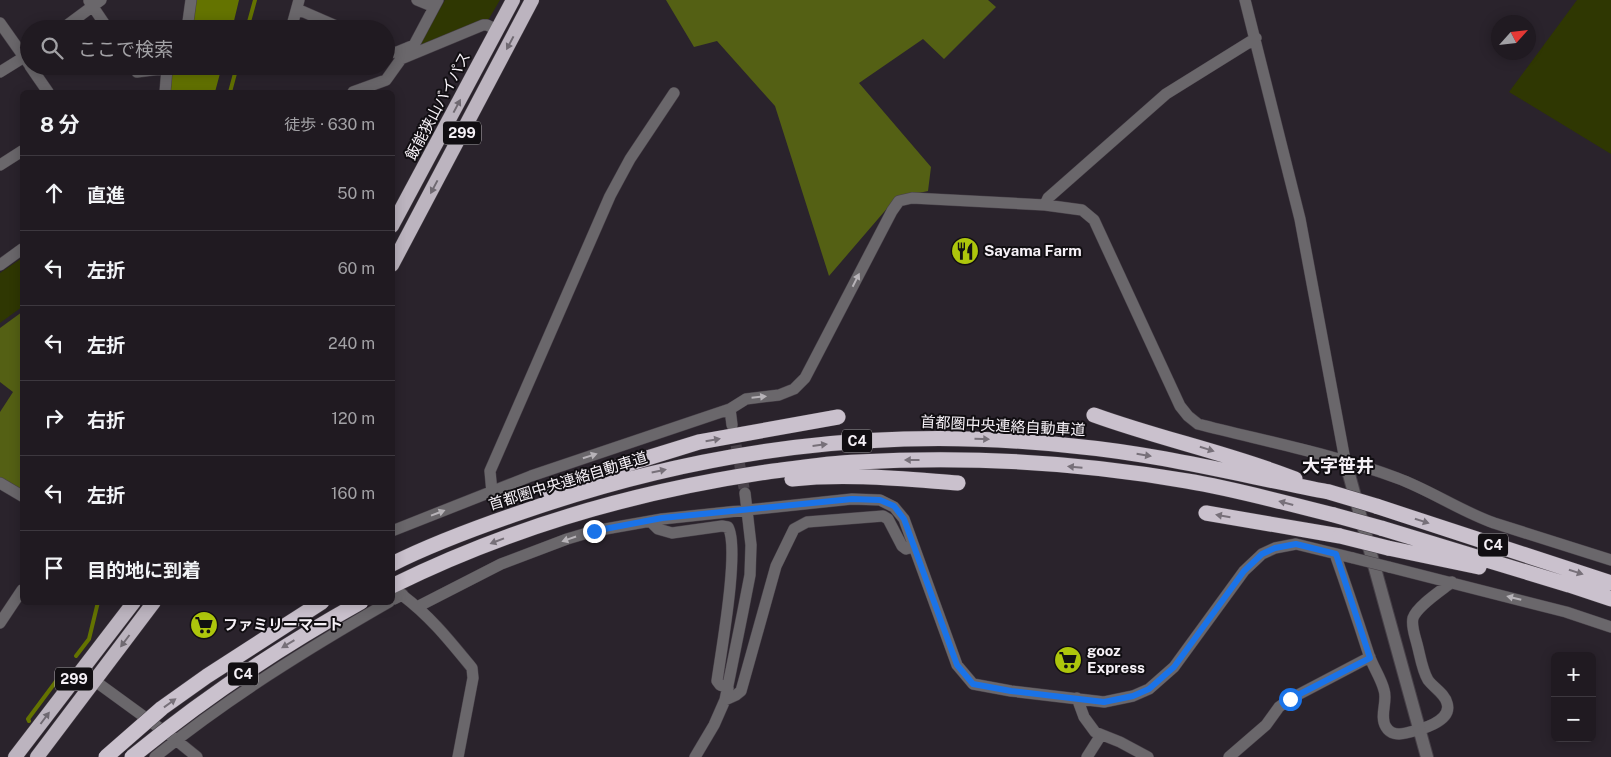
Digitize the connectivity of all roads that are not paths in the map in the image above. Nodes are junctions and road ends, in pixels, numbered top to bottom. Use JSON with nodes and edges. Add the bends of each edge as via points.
{"nodes":[{"id":1,"x":191,"y":0,"type":"edge"},
{"id":2,"x":417,"y":0,"type":"edge"},
{"id":3,"x":513,"y":0,"type":"edge"},
{"id":4,"x":532,"y":0,"type":"edge"},
{"id":5,"x":1245,"y":0,"type":"edge"},
{"id":6,"x":94,"y":2,"type":"edge"},
{"id":7,"x":298,"y":4,"type":"edge"},
{"id":8,"x":436,"y":4,"type":"edge"},
{"id":9,"x":73,"y":20,"type":"edge"},
{"id":10,"x":103,"y":20,"type":"edge"},
{"id":11,"x":188,"y":20,"type":"edge"},
{"id":12,"x":294,"y":20,"type":"edge"},
{"id":13,"x":327,"y":20,"type":"edge"},
{"id":14,"x":0,"y":23,"type":"edge"},
{"id":15,"x":497,"y":30,"type":"junction"},
{"id":16,"x":1256,"y":38,"type":"junction"},
{"id":17,"x":20,"y":49,"type":"edge"},
{"id":18,"x":395,"y":49,"type":"edge"},
{"id":19,"x":20,"y":63,"type":"edge"},
{"id":20,"x":395,"y":68,"type":"edge"},
{"id":21,"x":0,"y":72,"type":"edge"},
{"id":22,"x":37,"y":75,"type":"edge"},
{"id":23,"x":166,"y":75,"type":"edge"},
{"id":24,"x":390,"y":75,"type":"edge"},
{"id":25,"x":47,"y":90,"type":"edge"},
{"id":26,"x":165,"y":90,"type":"edge"},
{"id":27,"x":358,"y":90,"type":"edge"},
{"id":28,"x":674,"y":94,"type":"dead end"},
{"id":29,"x":20,"y":152,"type":"edge"},
{"id":30,"x":0,"y":165,"type":"edge"},
{"id":31,"x":1045,"y":205,"type":"junction"},
{"id":32,"x":395,"y":220,"type":"edge"},
{"id":33,"x":20,"y":250,"type":"edge"},
{"id":34,"x":395,"y":259,"type":"edge"},
{"id":35,"x":0,"y":265,"type":"edge"},
{"id":36,"x":730,"y":409,"type":"junction"},
{"id":37,"x":1094,"y":415,"type":"dead end"},
{"id":38,"x":838,"y":417,"type":"dead end"},
{"id":39,"x":732,"y":425,"type":"tunnel mouth"},
{"id":40,"x":1345,"y":460,"type":"junction"},
{"id":41,"x":0,"y":483,"type":"edge"},
{"id":42,"x":958,"y":483,"type":"dead end"},
{"id":43,"x":1329,"y":492,"type":"junction"},
{"id":44,"x":492,"y":493,"type":"junction"},
{"id":45,"x":654,"y":493,"type":"junction"},
{"id":46,"x":745,"y":493,"type":"tunnel mouth"},
{"id":47,"x":20,"y":495,"type":"edge"},
{"id":48,"x":748,"y":511,"type":"junction"},
{"id":49,"x":1206,"y":513,"type":"dead end"},
{"id":50,"x":650,"y":521,"type":"junction"},
{"id":51,"x":395,"y":530,"type":"edge"},
{"id":52,"x":439,"y":543,"type":"junction"},
{"id":53,"x":914,"y":547,"type":"junction"},
{"id":54,"x":1336,"y":554,"type":"junction"},
{"id":55,"x":1611,"y":560,"type":"edge"},
{"id":56,"x":396,"y":563,"type":"edge"},
{"id":57,"x":1452,"y":582,"type":"junction"},
{"id":58,"x":1611,"y":584,"type":"edge"},
{"id":59,"x":1569,"y":585,"type":"junction"},
{"id":60,"x":20,"y":593,"type":"edge"},
{"id":61,"x":395,"y":593,"type":"edge"},
{"id":62,"x":1611,"y":599,"type":"edge"},
{"id":63,"x":132,"y":605,"type":"edge"},
{"id":64,"x":152,"y":605,"type":"edge"},
{"id":65,"x":317,"y":605,"type":"edge"},
{"id":66,"x":356,"y":605,"type":"edge"},
{"id":67,"x":383,"y":605,"type":"edge"},
{"id":68,"x":418,"y":607,"type":"junction"},
{"id":69,"x":0,"y":623,"type":"edge"},
{"id":70,"x":1611,"y":627,"type":"edge"},
{"id":71,"x":1370,"y":658,"type":"junction"},
{"id":72,"x":95,"y":681,"type":"junction"},
{"id":73,"x":726,"y":694,"type":"junction"},
{"id":74,"x":1077,"y":698,"type":"junction"},
{"id":75,"x":1418,"y":730,"type":"junction"},
{"id":76,"x":1101,"y":735,"type":"junction"},
{"id":77,"x":176,"y":740,"type":"junction"},
{"id":78,"x":15,"y":757,"type":"edge"},
{"id":79,"x":37,"y":757,"type":"edge"},
{"id":80,"x":106,"y":757,"type":"edge"},
{"id":81,"x":132,"y":757,"type":"edge"},
{"id":82,"x":155,"y":757,"type":"edge"},
{"id":83,"x":198,"y":757,"type":"edge"},
{"id":84,"x":458,"y":757,"type":"edge"},
{"id":85,"x":695,"y":757,"type":"edge"},
{"id":86,"x":1087,"y":757,"type":"edge"},
{"id":87,"x":1148,"y":757,"type":"edge"},
{"id":88,"x":1229,"y":757,"type":"edge"},
{"id":89,"x":1427,"y":757,"type":"edge"}],
"edges":[{"from":1,"to":11,"type":"street"},
{"from":2,"to":8,"type":"street"},
{"from":3,"to":15,"type":"highway","name":"飯能狭山バイパス","number":"299"},
{"from":4,"to":34,"type":"highway","number":"299","one_way":true},
{"from":5,"to":16,"type":"street"},
{"from":6,"to":9,"type":"street"},
{"from":6,"to":10,"type":"street"},
{"from":7,"to":12,"type":"street"},
{"from":7,"to":13,"type":"street"},
{"from":8,"to":18,"type":"street","via":[[414,45]]},
{"from":14,"to":17,"type":"street"},
{"from":15,"to":20,"type":"street","via":[[483,25],[401,60]]},
{"from":32,"to":15,"type":"highway","name":"飯能狭山バイパス","number":"299","one_way":true},
{"from":16,"to":31,"type":"street","via":[[1166,94],[1048,198]]},
{"from":16,"to":40,"type":"street","via":[[1300,219]]},
{"from":19,"to":21,"type":"street"},
{"from":22,"to":25,"type":"street"},
{"from":23,"to":26,"type":"street"},
{"from":24,"to":27,"type":"street","via":[[386,80]]},
{"from":28,"to":44,"type":"street","via":[[630,159],[610,196],[490,471]]},
{"from":29,"to":30,"type":"street"},
{"from":36,"to":31,"type":"street","one_way":true,"via":[[746,399],[779,395],[794,389],[805,378],[899,202],[912,198]]},
{"from":31,"to":40,"type":"street","via":[[1082,210],[1094,220],[1180,406],[1188,416],[1198,424]]},
{"from":33,"to":35,"type":"street"},
{"from":36,"to":39,"type":"street"},
{"from":44,"to":36,"type":"street","one_way":true,"via":[[531,476]]},
{"from":37,"to":43,"type":"highway","one_way":true,"via":[[1268,468]]},
{"from":52,"to":38,"type":"highway","one_way":true,"via":[[535,498],[615,468],[699,442]]},
{"from":40,"to":55,"type":"street","via":[[1399,478],[1478,517]]},
{"from":40,"to":75,"type":"street"},
{"from":41,"to":47,"type":"street"},
{"from":42,"to":45,"type":"highway","via":[[812,477]]},
{"from":52,"to":43,"type":"highway","name":"首都圏中央連絡自動車道","number":"C4","one_way":true,"via":[[555,500],[658,471],[726,458],[854,441],[906,438],[963,438],[1075,446],[1178,460]]},
{"from":43,"to":58,"type":"highway","name":"首都圏中央連絡自動車道","number":"C4","one_way":true,"bridge":true},
{"from":51,"to":44,"type":"street","one_way":true},
{"from":59,"to":45,"type":"highway","number":"C4","one_way":true,"bridge":true,"via":[[1381,528],[1266,498],[1188,481],[1073,467],[964,460],[847,462],[728,478]]},
{"from":45,"to":61,"type":"highway","number":"C4","one_way":true,"via":[[500,540],[408,579]]},
{"from":46,"to":48,"type":"street"},
{"from":48,"to":50,"type":"street"},
{"from":48,"to":53,"type":"street","via":[[844,499],[880,500],[894,506],[904,519]]},
{"from":48,"to":73,"type":"street","via":[[750,575]]},
{"from":59,"to":49,"type":"highway","one_way":true,"bridge":true,"via":[[1340,536]]},
{"from":50,"to":68,"type":"street","one_way":true,"via":[[594,531],[510,561]]},
{"from":50,"to":73,"type":"street","via":[[658,529],[672,533],[722,526],[728,527],[731,533],[731,574],[717,681]]},
{"from":52,"to":56,"type":"highway","name":"首都圏中央連絡自動車道","number":"C4"},
{"from":53,"to":73,"type":"street","via":[[902,546],[888,519],[883,516],[807,522],[794,530],[776,566],[741,691],[736,695]]},
{"from":53,"to":74,"type":"street","via":[[957,665],[973,684]]},
{"from":54,"to":57,"type":"street","bridge":true},
{"from":54,"to":71,"type":"street"},
{"from":54,"to":74,"type":"street","via":[[1296,544],[1262,554],[1244,571],[1174,667],[1149,689],[1104,702]]},
{"from":70,"to":57,"type":"street","one_way":true},
{"from":57,"to":75,"type":"street","via":[[1420,608],[1413,618],[1424,671],[1447,703],[1448,711],[1444,718]]},
{"from":59,"to":62,"type":"highway","number":"C4"},
{"from":60,"to":69,"type":"street"},
{"from":61,"to":68,"type":"street"},
{"from":78,"to":63,"type":"highway","number":"299","one_way":true},
{"from":64,"to":72,"type":"highway","number":"299","one_way":true},
{"from":80,"to":65,"type":"highway","number":"C4","one_way":true,"bridge":true,"via":[[170,703]]},
{"from":66,"to":81,"type":"highway","number":"C4","one_way":true,"bridge":true,"via":[[274,652]]},
{"from":67,"to":77,"type":"street","via":[[304,651]]},
{"from":68,"to":84,"type":"street","via":[[472,668],[473,678]]},
{"from":71,"to":75,"type":"street","via":[[1386,698],[1385,726],[1391,732],[1401,734]]},
{"from":71,"to":88,"type":"street","via":[[1290,699]]},
{"from":72,"to":77,"type":"street"},
{"from":72,"to":79,"type":"highway","number":"299"},
{"from":73,"to":85,"type":"street","via":[[714,725]]},
{"from":74,"to":76,"type":"street","via":[[1084,717]]},
{"from":75,"to":89,"type":"street"},
{"from":76,"to":86,"type":"street"},
{"from":76,"to":87,"type":"street"},
{"from":77,"to":82,"type":"street"},
{"from":77,"to":83,"type":"street"}]}
